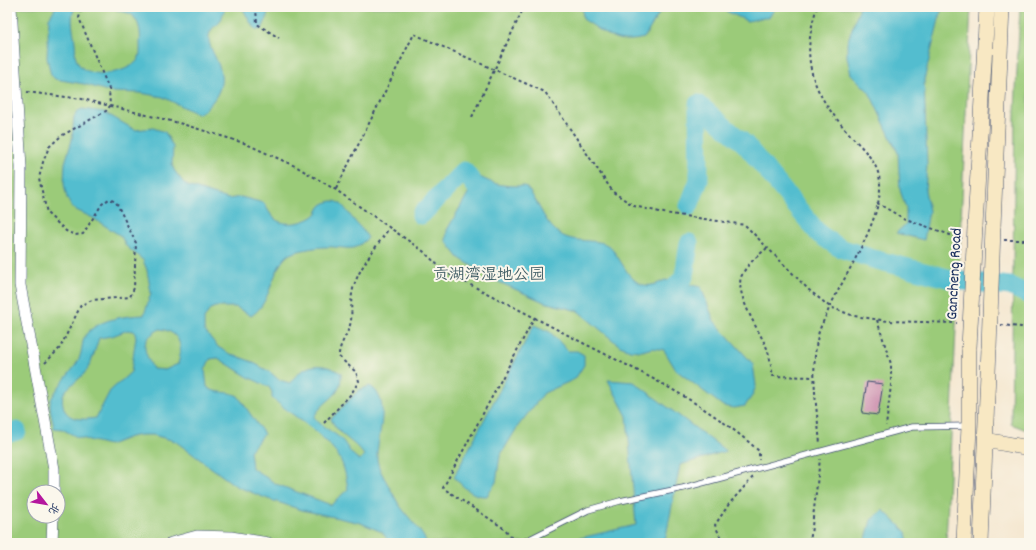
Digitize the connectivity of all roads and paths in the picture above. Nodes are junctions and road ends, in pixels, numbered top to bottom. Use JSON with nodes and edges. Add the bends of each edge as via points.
{"nodes":[{"id":1,"x":11,"y":7,"type":"edge"},
{"id":2,"x":82,"y":7,"type":"edge"},
{"id":3,"x":256,"y":7,"type":"edge"},
{"id":4,"x":524,"y":7,"type":"edge"},
{"id":5,"x":817,"y":7,"type":"edge"},
{"id":6,"x":987,"y":7,"type":"edge"},
{"id":7,"x":1002,"y":7,"type":"edge"},
{"id":8,"x":279,"y":38,"type":"dead end"},
{"id":9,"x":494,"y":69,"type":"junction"},
{"id":10,"x":16,"y":91,"type":"junction"},
{"id":11,"x":110,"y":106,"type":"junction"},
{"id":12,"x":472,"y":117,"type":"dead end"},
{"id":13,"x":336,"y":190,"type":"junction"},
{"id":14,"x":877,"y":203,"type":"junction"},
{"id":15,"x":922,"y":226,"type":"dead end"},
{"id":16,"x":390,"y":227,"type":"junction"},
{"id":17,"x":767,"y":248,"type":"junction"},
{"id":18,"x":830,"y":307,"type":"junction"},
{"id":19,"x":535,"y":317,"type":"junction"},
{"id":20,"x":877,"y":320,"type":"junction"},
{"id":21,"x":959,"y":323,"type":"dead end"},
{"id":22,"x":998,"y":325,"type":"dead end"},
{"id":23,"x":1029,"y":331,"type":"edge"},
{"id":24,"x":36,"y":369,"type":"junction"},
{"id":25,"x":814,"y":377,"type":"junction"},
{"id":26,"x":324,"y":423,"type":"dead end"},
{"id":27,"x":969,"y":426,"type":"junction"},
{"id":28,"x":886,"y":433,"type":"junction"},
{"id":29,"x":985,"y":439,"type":"junction"},
{"id":30,"x":1029,"y":447,"type":"edge"},
{"id":31,"x":820,"y":452,"type":"junction"},
{"id":32,"x":759,"y":468,"type":"junction"},
{"id":33,"x":54,"y":484,"type":"edge"},
{"id":34,"x":53,"y":524,"type":"edge"},
{"id":35,"x":52,"y":543,"type":"edge"},
{"id":36,"x":171,"y":543,"type":"edge"},
{"id":37,"x":268,"y":543,"type":"edge"},
{"id":38,"x":516,"y":543,"type":"edge"},
{"id":39,"x":522,"y":543,"type":"edge"},
{"id":40,"x":723,"y":543,"type":"edge"},
{"id":41,"x":810,"y":543,"type":"edge"},
{"id":42,"x":964,"y":543,"type":"edge"},
{"id":43,"x":981,"y":543,"type":"edge"}],
"edges":[{"from":1,"to":10,"type":"street"},
{"from":2,"to":11,"type":"path","via":[[79,18],[101,66],[109,89]]},
{"from":3,"to":8,"type":"path","via":[[257,24]]},
{"from":4,"to":9,"type":"path"},
{"from":5,"to":14,"type":"path","via":[[809,49],[813,79],[820,97],[833,116],[876,166],[880,184]]},
{"from":6,"to":27,"type":"street","name":"Gancheng Road","bridge":true,"via":[[969,348]]},
{"from":7,"to":29,"type":"street","bridge":true},
{"from":9,"to":12,"type":"path"},
{"from":9,"to":13,"type":"path","via":[[414,34]]},
{"from":9,"to":17,"type":"path","via":[[546,92],[613,192],[634,206],[745,225]]},
{"from":10,"to":11,"type":"path","via":[[82,98]]},
{"from":10,"to":24,"type":"street","via":[[22,208],[20,285]]},
{"from":11,"to":13,"type":"path","via":[[244,143],[297,167]]},
{"from":11,"to":24,"type":"path","via":[[106,111],[61,136],[49,147],[39,178],[47,213],[66,231],[75,235],[83,234],[102,204],[109,200],[116,202],[136,243],[134,288],[130,297],[92,300],[81,305],[60,348],[50,360]]},
{"from":13,"to":16,"type":"path"},
{"from":14,"to":15,"type":"path"},
{"from":14,"to":18,"type":"path","via":[[871,227]]},
{"from":16,"to":19,"type":"path","via":[[423,251],[445,272]]},
{"from":16,"to":26,"type":"path","via":[[361,270],[352,294],[352,318],[348,334],[339,350],[339,356],[356,372],[359,381]]},
{"from":17,"to":18,"type":"path"},
{"from":17,"to":25,"type":"path","via":[[752,260],[741,276],[741,286],[750,317],[766,347],[773,376]]},
{"from":18,"to":20,"type":"path","via":[[854,316]]},
{"from":18,"to":25,"type":"path","via":[[818,335]]},
{"from":19,"to":32,"type":"path","via":[[700,405],[737,431],[759,451]]},
{"from":19,"to":38,"type":"path","via":[[443,488],[505,529]]},
{"from":20,"to":21,"type":"path"},
{"from":20,"to":28,"type":"path","via":[[891,364]]},
{"from":22,"to":23,"type":"path","via":[[1022,327]]},
{"from":24,"to":33,"type":"street","via":[[54,469]]},
{"from":25,"to":31,"type":"path"},
{"from":27,"to":28,"type":"lane","via":[[912,427]]},
{"from":27,"to":42,"type":"street","name":"Gancheng Road"},
{"from":28,"to":31,"type":"lane"},
{"from":29,"to":30,"type":"street"},
{"from":29,"to":43,"type":"street"},
{"from":31,"to":32,"type":"lane"},
{"from":31,"to":41,"type":"path"},
{"from":32,"to":39,"type":"lane","via":[[588,510]]},
{"from":32,"to":40,"type":"path","via":[[715,525]]},
{"from":34,"to":35,"type":"street"},
{"from":36,"to":37,"type":"street","via":[[197,536],[232,537]]}]}
